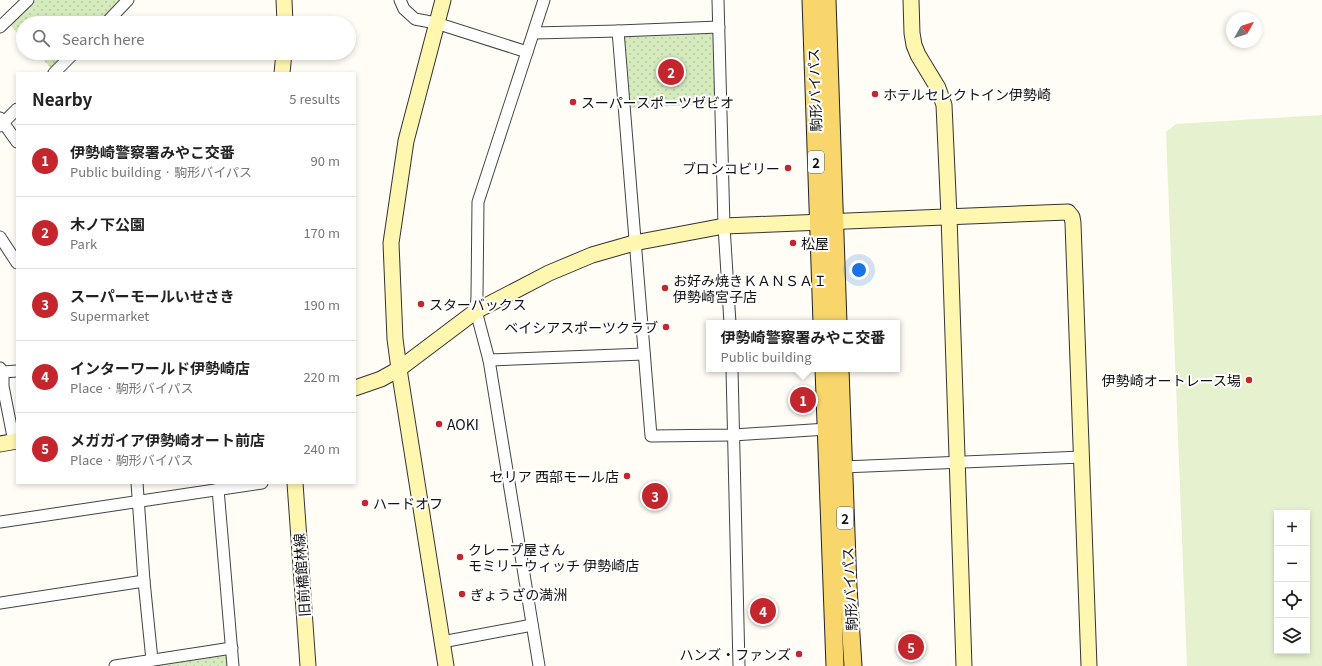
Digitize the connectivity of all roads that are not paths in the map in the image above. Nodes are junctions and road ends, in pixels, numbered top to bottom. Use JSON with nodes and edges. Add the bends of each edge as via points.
{"nodes":[{"id":1,"x":28,"y":0,"type":"edge"},
{"id":2,"x":128,"y":0,"type":"edge"},
{"id":3,"x":284,"y":0,"type":"edge"},
{"id":4,"x":400,"y":0,"type":"edge"},
{"id":5,"x":443,"y":0,"type":"edge"},
{"id":6,"x":544,"y":0,"type":"edge"},
{"id":7,"x":718,"y":0,"type":"edge"},
{"id":8,"x":811,"y":0,"type":"edge"},
{"id":9,"x":827,"y":0,"type":"edge"},
{"id":10,"x":911,"y":0,"type":"edge"},
{"id":11,"x":113,"y":16,"type":"edge"},
{"id":12,"x":285,"y":16,"type":"edge"},
{"id":13,"x":436,"y":23,"type":"junction"},
{"id":14,"x":0,"y":27,"type":"edge"},
{"id":15,"x":719,"y":27,"type":"junction"},
{"id":16,"x":618,"y":32,"type":"junction"},
{"id":17,"x":534,"y":33,"type":"junction"},
{"id":18,"x":527,"y":52,"type":"junction"},
{"id":19,"x":67,"y":60,"type":"edge"},
{"id":20,"x":283,"y":60,"type":"edge"},
{"id":21,"x":55,"y":72,"type":"edge"},
{"id":22,"x":282,"y":72,"type":"edge"},
{"id":23,"x":16,"y":110,"type":"edge"},
{"id":24,"x":1,"y":122,"type":"edge"},
{"id":25,"x":16,"y":141,"type":"edge"},
{"id":26,"x":949,"y":216,"type":"junction"},
{"id":27,"x":827,"y":221,"type":"junction"},
{"id":28,"x":724,"y":226,"type":"junction"},
{"id":29,"x":0,"y":238,"type":"edge"},
{"id":30,"x":634,"y":243,"type":"junction"},
{"id":31,"x":16,"y":262,"type":"edge"},
{"id":32,"x":476,"y":311,"type":"junction"},
{"id":33,"x":730,"y":320,"type":"edge"},
{"id":34,"x":822,"y":320,"type":"edge"},
{"id":35,"x":838,"y":320,"type":"edge"},
{"id":36,"x":644,"y":354,"type":"junction"},
{"id":37,"x":489,"y":360,"type":"junction"},
{"id":38,"x":399,"y":369,"type":"junction"},
{"id":39,"x":1,"y":370,"type":"edge"},
{"id":40,"x":16,"y":370,"type":"edge"},
{"id":41,"x":732,"y":372,"type":"edge"},
{"id":42,"x":824,"y":372,"type":"edge"},
{"id":43,"x":840,"y":372,"type":"edge"},
{"id":44,"x":2,"y":387,"type":"edge"},
{"id":45,"x":356,"y":388,"type":"edge"},
{"id":46,"x":827,"y":430,"type":"junction"},
{"id":47,"x":733,"y":435,"type":"junction"},
{"id":48,"x":10,"y":442,"type":"edge"},
{"id":49,"x":1082,"y":457,"type":"junction"},
{"id":50,"x":956,"y":462,"type":"junction"},
{"id":51,"x":843,"y":467,"type":"junction"},
{"id":52,"x":137,"y":484,"type":"edge"},
{"id":53,"x":255,"y":484,"type":"edge"},
{"id":54,"x":295,"y":484,"type":"edge"},
{"id":55,"x":218,"y":489,"type":"junction"},
{"id":56,"x":138,"y":502,"type":"junction"},
{"id":57,"x":0,"y":522,"type":"edge"},
{"id":58,"x":144,"y":581,"type":"junction"},
{"id":59,"x":0,"y":603,"type":"edge"},
{"id":60,"x":532,"y":625,"type":"junction"},
{"id":61,"x":442,"y":642,"type":"junction"},
{"id":62,"x":232,"y":648,"type":"junction"},
{"id":63,"x":152,"y":660,"type":"junction"},
{"id":64,"x":115,"y":666,"type":"edge"},
{"id":65,"x":234,"y":666,"type":"edge"},
{"id":66,"x":308,"y":666,"type":"edge"},
{"id":67,"x":446,"y":666,"type":"edge"},
{"id":68,"x":539,"y":666,"type":"edge"},
{"id":69,"x":739,"y":666,"type":"edge"},
{"id":70,"x":835,"y":666,"type":"edge"},
{"id":71,"x":853,"y":666,"type":"edge"},
{"id":72,"x":964,"y":666,"type":"edge"},
{"id":73,"x":1089,"y":666,"type":"edge"}],
"edges":[{"from":1,"to":14,"type":"street"},
{"from":2,"to":11,"type":"street"},
{"from":3,"to":12,"type":"street"},
{"from":4,"to":13,"type":"street","via":[[404,9],[415,19]]},
{"from":5,"to":13,"type":"street"},
{"from":6,"to":17,"type":"street"},
{"from":7,"to":15,"type":"street"},
{"from":8,"to":27,"type":"main road","name":"駒形バイパス","number":"2"},
{"from":9,"to":27,"type":"main road","name":"駒形バイパス","number":"2"},
{"from":10,"to":26,"type":"street","via":[[914,45],[938,88],[944,105]]},
{"from":13,"to":18,"type":"street"},
{"from":13,"to":38,"type":"street","via":[[406,141],[391,243],[395,339]]},
{"from":15,"to":16,"type":"street"},
{"from":15,"to":28,"type":"street"},
{"from":16,"to":17,"type":"street"},
{"from":16,"to":30,"type":"street"},
{"from":17,"to":18,"type":"street"},
{"from":18,"to":32,"type":"street","via":[[478,202]]},
{"from":19,"to":21,"type":"street"},
{"from":20,"to":22,"type":"street"},
{"from":23,"to":24,"type":"street"},
{"from":24,"to":25,"type":"street"},
{"from":26,"to":27,"type":"street"},
{"from":26,"to":49,"type":"street","via":[[1068,212],[1072,217]]},
{"from":26,"to":50,"type":"street"},
{"from":27,"to":28,"type":"street"},
{"from":27,"to":34,"type":"main road","name":"駒形バイパス","number":"2"},
{"from":27,"to":35,"type":"main road","name":"駒形バイパス","number":"2"},
{"from":28,"to":30,"type":"street"},
{"from":28,"to":33,"type":"street"},
{"from":29,"to":31,"type":"street"},
{"from":30,"to":32,"type":"street","via":[[592,255],[549,273]]},
{"from":30,"to":36,"type":"street"},
{"from":32,"to":37,"type":"street"},
{"from":32,"to":38,"type":"street"},
{"from":36,"to":37,"type":"street"},
{"from":36,"to":47,"type":"street","via":[[651,436]]},
{"from":37,"to":60,"type":"street"},
{"from":38,"to":45,"type":"street"},
{"from":38,"to":61,"type":"street"},
{"from":39,"to":40,"type":"street"},
{"from":39,"to":44,"type":"street"},
{"from":41,"to":47,"type":"street"},
{"from":42,"to":46,"type":"main road","name":"駒形バイパス","number":"2"},
{"from":43,"to":51,"type":"main road","name":"駒形バイパス","number":"2"},
{"from":44,"to":48,"type":"street"},
{"from":46,"to":47,"type":"street"},
{"from":46,"to":70,"type":"main road","name":"駒形バイパス","number":"2"},
{"from":47,"to":69,"type":"street"},
{"from":49,"to":50,"type":"street"},
{"from":49,"to":73,"type":"street"},
{"from":50,"to":51,"type":"street"},
{"from":50,"to":72,"type":"street"},
{"from":51,"to":71,"type":"main road","name":"駒形バイパス","number":"2"},
{"from":52,"to":56,"type":"street"},
{"from":53,"to":55,"type":"street"},
{"from":54,"to":66,"type":"street","name":"旧前橋館林線"},
{"from":55,"to":56,"type":"street"},
{"from":55,"to":62,"type":"street"},
{"from":56,"to":57,"type":"street"},
{"from":56,"to":58,"type":"street"},
{"from":58,"to":59,"type":"street"},
{"from":58,"to":63,"type":"street"},
{"from":60,"to":61,"type":"street"},
{"from":60,"to":68,"type":"street"},
{"from":61,"to":67,"type":"street"},
{"from":62,"to":63,"type":"street"},
{"from":62,"to":65,"type":"street"},
{"from":63,"to":64,"type":"street"}]}
